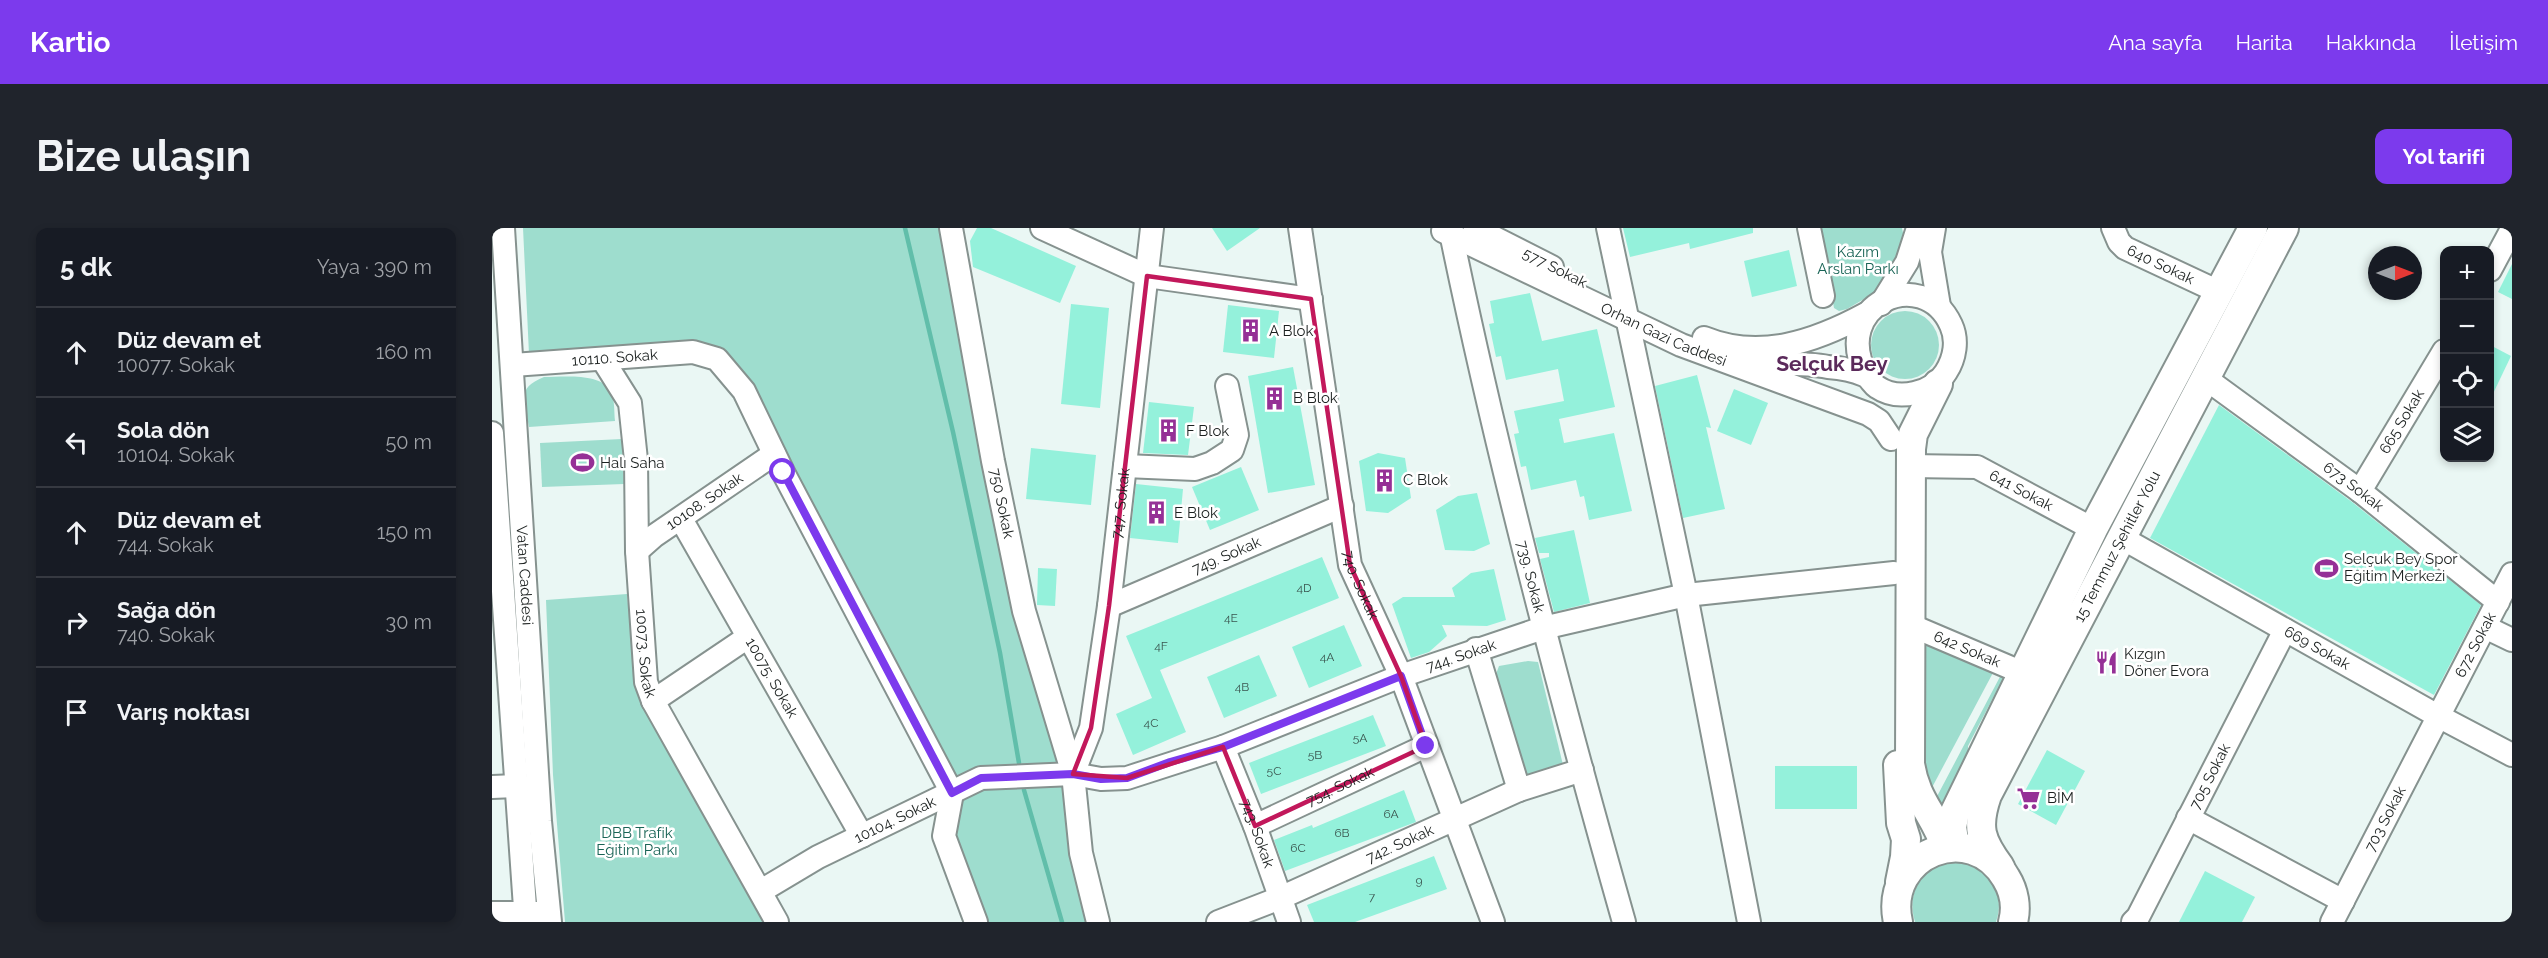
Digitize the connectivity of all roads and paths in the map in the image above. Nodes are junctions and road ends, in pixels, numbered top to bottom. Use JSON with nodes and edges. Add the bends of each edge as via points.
{"nodes":[{"id":1,"x":503,"y":228,"type":"edge"},
{"id":2,"x":951,"y":228,"type":"edge"},
{"id":3,"x":1042,"y":228,"type":"edge"},
{"id":4,"x":1152,"y":228,"type":"edge"},
{"id":5,"x":1300,"y":228,"type":"edge"},
{"id":6,"x":1476,"y":228,"type":"edge"},
{"id":7,"x":1608,"y":228,"type":"edge"},
{"id":8,"x":1809,"y":228,"type":"edge"},
{"id":9,"x":1918,"y":228,"type":"edge"},
{"id":10,"x":1934,"y":228,"type":"edge"},
{"id":11,"x":2113,"y":228,"type":"edge"},
{"id":12,"x":2253,"y":228,"type":"edge"},
{"id":13,"x":2284,"y":228,"type":"edge"},
{"id":14,"x":2512,"y":229,"type":"edge"},
{"id":15,"x":1446,"y":230,"type":"edge"},
{"id":16,"x":2494,"y":263,"type":"edge"},
{"id":17,"x":1147,"y":276,"type":"junction"},
{"id":18,"x":2219,"y":292,"type":"junction"},
{"id":19,"x":1823,"y":296,"type":"dead end"},
{"id":20,"x":1311,"y":298,"type":"junction"},
{"id":21,"x":1939,"y":306,"type":"junction"},
{"id":22,"x":1873,"y":309,"type":"junction"},
{"id":23,"x":1626,"y":311,"type":"junction"},
{"id":24,"x":2443,"y":354,"type":"edge"},
{"id":25,"x":1725,"y":359,"type":"junction"},
{"id":26,"x":603,"y":360,"type":"junction"},
{"id":27,"x":513,"y":365,"type":"junction"},
{"id":28,"x":2205,"y":378,"type":"junction"},
{"id":29,"x":1872,"y":382,"type":"junction"},
{"id":30,"x":1938,"y":384,"type":"junction"},
{"id":31,"x":1227,"y":386,"type":"dead end"},
{"id":32,"x":492,"y":433,"type":"edge"},
{"id":33,"x":1891,"y":439,"type":"junction"},
{"id":34,"x":774,"y":454,"type":"junction"},
{"id":35,"x":1125,"y":466,"type":"junction"},
{"id":36,"x":1910,"y":466,"type":"junction"},
{"id":37,"x":2360,"y":491,"type":"junction"},
{"id":38,"x":1342,"y":506,"type":"junction"},
{"id":39,"x":681,"y":519,"type":"junction"},
{"id":40,"x":2094,"y":529,"type":"junction"},
{"id":41,"x":2122,"y":538,"type":"junction"},
{"id":42,"x":638,"y":551,"type":"junction"},
{"id":43,"x":496,"y":558,"type":"edge"},
{"id":44,"x":1894,"y":573,"type":"junction"},
{"id":45,"x":2512,"y":574,"type":"edge"},
{"id":46,"x":1686,"y":595,"type":"junction"},
{"id":47,"x":2498,"y":602,"type":"junction"},
{"id":48,"x":1109,"y":606,"type":"junction"},
{"id":49,"x":1910,"y":625,"type":"junction"},
{"id":50,"x":2485,"y":627,"type":"junction"},
{"id":51,"x":1543,"y":628,"type":"junction"},
{"id":52,"x":2286,"y":630,"type":"junction"},
{"id":53,"x":748,"y":637,"type":"junction"},
{"id":54,"x":2512,"y":640,"type":"edge"},
{"id":55,"x":1476,"y":649,"type":"junction"},
{"id":56,"x":2023,"y":673,"type":"junction"},
{"id":57,"x":1401,"y":676,"type":"junction"},
{"id":58,"x":653,"y":701,"type":"junction"},
{"id":59,"x":2438,"y":716,"type":"junction"},
{"id":60,"x":1426,"y":746,"type":"junction"},
{"id":61,"x":1223,"y":747,"type":"junction"},
{"id":62,"x":2512,"y":755,"type":"edge"},
{"id":63,"x":1582,"y":770,"type":"junction"},
{"id":64,"x":1073,"y":774,"type":"junction"},
{"id":65,"x":516,"y":786,"type":"junction"},
{"id":66,"x":492,"y":787,"type":"edge"},
{"id":67,"x":1519,"y":790,"type":"junction"},
{"id":68,"x":952,"y":793,"type":"junction"},
{"id":69,"x":2188,"y":818,"type":"junction"},
{"id":70,"x":1454,"y":820,"type":"junction"},
{"id":71,"x":1255,"y":826,"type":"junction"},
{"id":72,"x":862,"y":836,"type":"junction"},
{"id":73,"x":1950,"y":847,"type":"junction"},
{"id":74,"x":2000,"y":867,"type":"junction"},
{"id":75,"x":1900,"y":882,"type":"junction"},
{"id":76,"x":761,"y":891,"type":"junction"},
{"id":77,"x":1280,"y":898,"type":"junction"},
{"id":78,"x":2343,"y":901,"type":"junction"},
{"id":79,"x":492,"y":913,"type":"edge"},
{"id":80,"x":526,"y":917,"type":"edge"},
{"id":81,"x":550,"y":918,"type":"edge"},
{"id":82,"x":1896,"y":919,"type":"edge"},
{"id":83,"x":2016,"y":920,"type":"edge"},
{"id":84,"x":973,"y":921,"type":"edge"},
{"id":85,"x":777,"y":922,"type":"edge"},
{"id":86,"x":1098,"y":922,"type":"edge"},
{"id":87,"x":1218,"y":922,"type":"edge"},
{"id":88,"x":1288,"y":922,"type":"edge"},
{"id":89,"x":1493,"y":922,"type":"edge"},
{"id":90,"x":1624,"y":922,"type":"edge"},
{"id":91,"x":1749,"y":922,"type":"edge"},
{"id":92,"x":2133,"y":922,"type":"edge"},
{"id":93,"x":2332,"y":922,"type":"edge"}],
"edges":[{"from":1,"to":27,"type":"street","name":"Vatan Caddesi"},
{"from":2,"to":64,"type":"street","name":"750 Sokak","via":[[1024,611]]},
{"from":3,"to":17,"type":"street"},
{"from":4,"to":17,"type":"street","name":"747. Sokak"},
{"from":5,"to":20,"type":"street","name":"740. Sokak"},
{"from":6,"to":23,"type":"street","name":"577 Sokak"},
{"from":7,"to":23,"type":"street"},
{"from":8,"to":19,"type":"street"},
{"from":9,"to":22,"type":"street","via":[[1907,262]]},
{"from":10,"to":21,"type":"street","via":[[1930,252]]},
{"from":11,"to":18,"type":"street","name":"640 Sokak","via":[[2125,249]]},
{"from":12,"to":18,"type":"main road","name":"15 Temmuz Şehitler Yolu"},
{"from":13,"to":28,"type":"main road","name":"15 Temmuz Şehitler Yolu"},
{"from":14,"to":16,"type":"street"},
{"from":15,"to":23,"type":"street","name":"Orhan Gazi Caddesi"},
{"from":15,"to":51,"type":"street","name":"739. Sokak"},
{"from":17,"to":20,"type":"street"},
{"from":17,"to":35,"type":"street","name":"747. Sokak"},
{"from":18,"to":40,"type":"main road","name":"15 Temmuz Şehitler Yolu"},
{"from":20,"to":38,"type":"street","name":"740. Sokak"},
{"from":21,"to":22,"type":"street","via":[[1907,294],[1891,296]]},
{"from":21,"to":30,"type":"street","via":[[1954,331],[1955,347],[1951,364]]},
{"from":22,"to":23,"type":"street","name":"577 Sokak","via":[[1830,333],[1772,348],[1726,344]]},
{"from":22,"to":29,"type":"street","via":[[1858,328],[1856,344],[1858,361]]},
{"from":23,"to":25,"type":"street","name":"Orhan Gazi Caddesi","via":[[1681,345]]},
{"from":23,"to":46,"type":"street"},
{"from":24,"to":37,"type":"street","name":"665 Sokak"},
{"from":25,"to":29,"type":"street","via":[[1828,366]]},
{"from":25,"to":33,"type":"street","name":"Orhan Gazi Caddesi","via":[[1868,414],[1880,421]]},
{"from":26,"to":27,"type":"street","name":"10110. Sokak"},
{"from":26,"to":34,"type":"street","name":"10110. Sokak","via":[[693,352],[717,359],[744,391]]},
{"from":26,"to":42,"type":"street","name":"10073. Sokak","via":[[630,403]]},
{"from":27,"to":81,"type":"street","name":"Vatan Caddesi","via":[[540,821]]},
{"from":28,"to":37,"type":"street","name":"673 Sokak"},
{"from":28,"to":41,"type":"main road","name":"15 Temmuz Şehitler Yolu"},
{"from":29,"to":30,"type":"street","via":[[1895,393],[1912,394]]},
{"from":29,"to":33,"type":"street"},
{"from":30,"to":36,"type":"main road","via":[[1913,434]]},
{"from":31,"to":35,"type":"street","via":[[1237,435],[1232,450],[1195,469]]},
{"from":32,"to":43,"type":"street","name":"Vatan Caddesi"},
{"from":33,"to":44,"type":"main road"},
{"from":34,"to":39,"type":"street","name":"10108. Sokak"},
{"from":34,"to":68,"type":"street"},
{"from":35,"to":48,"type":"street","name":"747. Sokak"},
{"from":36,"to":40,"type":"street","name":"641 Sokak","via":[[1977,467]]},
{"from":36,"to":49,"type":"main road"},
{"from":37,"to":47,"type":"street","name":"673 Sokak"},
{"from":38,"to":48,"type":"street","name":"749. Sokak"},
{"from":38,"to":57,"type":"street","name":"740. Sokak","via":[[1350,565]]},
{"from":39,"to":42,"type":"street","name":"10108. Sokak"},
{"from":39,"to":53,"type":"street","name":"10075. Sokak"},
{"from":40,"to":56,"type":"main road","name":"15 Temmuz Şehitler Yolu"},
{"from":41,"to":52,"type":"street","name":"669 Sokak"},
{"from":41,"to":74,"type":"main road","name":"15 Temmuz Şehitler Yolu","via":[[1981,811],[1981,836]]},
{"from":42,"to":58,"type":"street","name":"10073. Sokak","via":[[646,682]]},
{"from":43,"to":65,"type":"street","name":"Vatan Caddesi"},
{"from":44,"to":46,"type":"street","name":"744. Sokak"},
{"from":44,"to":75,"type":"main road","via":[[1899,801],[1906,839]]},
{"from":45,"to":47,"type":"street","name":"672 Sokak"},
{"from":46,"to":51,"type":"street","name":"744. Sokak"},
{"from":46,"to":91,"type":"street"},
{"from":47,"to":50,"type":"street","name":"672 Sokak"},
{"from":48,"to":64,"type":"street","name":"747. Sokak","via":[[1091,728]]},
{"from":49,"to":56,"type":"street","name":"642 Sokak"},
{"from":49,"to":73,"type":"main road","via":[[1910,764],[1921,801]]},
{"from":50,"to":54,"type":"street"},
{"from":50,"to":59,"type":"street","name":"672 Sokak"},
{"from":51,"to":55,"type":"street","name":"744. Sokak"},
{"from":51,"to":63,"type":"street","name":"739. Sokak"},
{"from":52,"to":59,"type":"street","name":"669 Sokak"},
{"from":52,"to":69,"type":"street","name":"705 Sokak"},
{"from":53,"to":58,"type":"street"},
{"from":53,"to":72,"type":"street","name":"10075. Sokak"},
{"from":55,"to":57,"type":"street","name":"744. Sokak"},
{"from":55,"to":67,"type":"street"},
{"from":56,"to":73,"type":"main road","name":"15 Temmuz Şehitler Yolu","via":[[1955,812]]},
{"from":57,"to":60,"type":"street","name":"740. Sokak"},
{"from":57,"to":61,"type":"street","name":"744. Sokak"},
{"from":58,"to":76,"type":"street","name":"10073. Sokak"},
{"from":59,"to":62,"type":"street","name":"669 Sokak"},
{"from":59,"to":78,"type":"street","name":"703 Sokak"},
{"from":60,"to":70,"type":"street","name":"740. Sokak"},
{"from":60,"to":71,"type":"street","name":"754. Sokak"},
{"from":61,"to":64,"type":"street","name":"744. Sokak","via":[[1127,778]]},
{"from":61,"to":71,"type":"street","name":"743. Sokak"},
{"from":63,"to":67,"type":"street","name":"742. Sokak"},
{"from":63,"to":90,"type":"street","name":"739. Sokak"},
{"from":64,"to":68,"type":"street","name":"10104. Sokak","via":[[981,778]]},
{"from":64,"to":86,"type":"street","name":"750 Sokak","via":[[1081,853]]},
{"from":65,"to":66,"type":"street"},
{"from":65,"to":80,"type":"street","name":"Vatan Caddesi"},
{"from":67,"to":70,"type":"street","name":"742. Sokak"},
{"from":68,"to":72,"type":"street","name":"10104. Sokak"},
{"from":68,"to":84,"type":"street","via":[[945,836]]},
{"from":69,"to":78,"type":"street"},
{"from":69,"to":92,"type":"street","name":"705 Sokak"},
{"from":70,"to":77,"type":"street","name":"742. Sokak"},
{"from":70,"to":89,"type":"street","name":"740. Sokak"},
{"from":71,"to":77,"type":"street","name":"743. Sokak"},
{"from":72,"to":76,"type":"street","name":"10104. Sokak"},
{"from":73,"to":74,"type":"main road","via":[[1980,853]]},
{"from":73,"to":75,"type":"main road","via":[[1934,850],[1914,863]]},
{"from":74,"to":83,"type":"main road","name":"15 Temmuz Şehitler Yolu","via":[[2012,887]]},
{"from":75,"to":82,"type":"main road"},
{"from":76,"to":85,"type":"street","name":"10073. Sokak"},
{"from":77,"to":87,"type":"street","name":"742. Sokak"},
{"from":77,"to":88,"type":"street","name":"743. Sokak"},
{"from":78,"to":93,"type":"street","name":"703 Sokak"},
{"from":79,"to":80,"type":"street"},
{"from":80,"to":81,"type":"street"}]}
